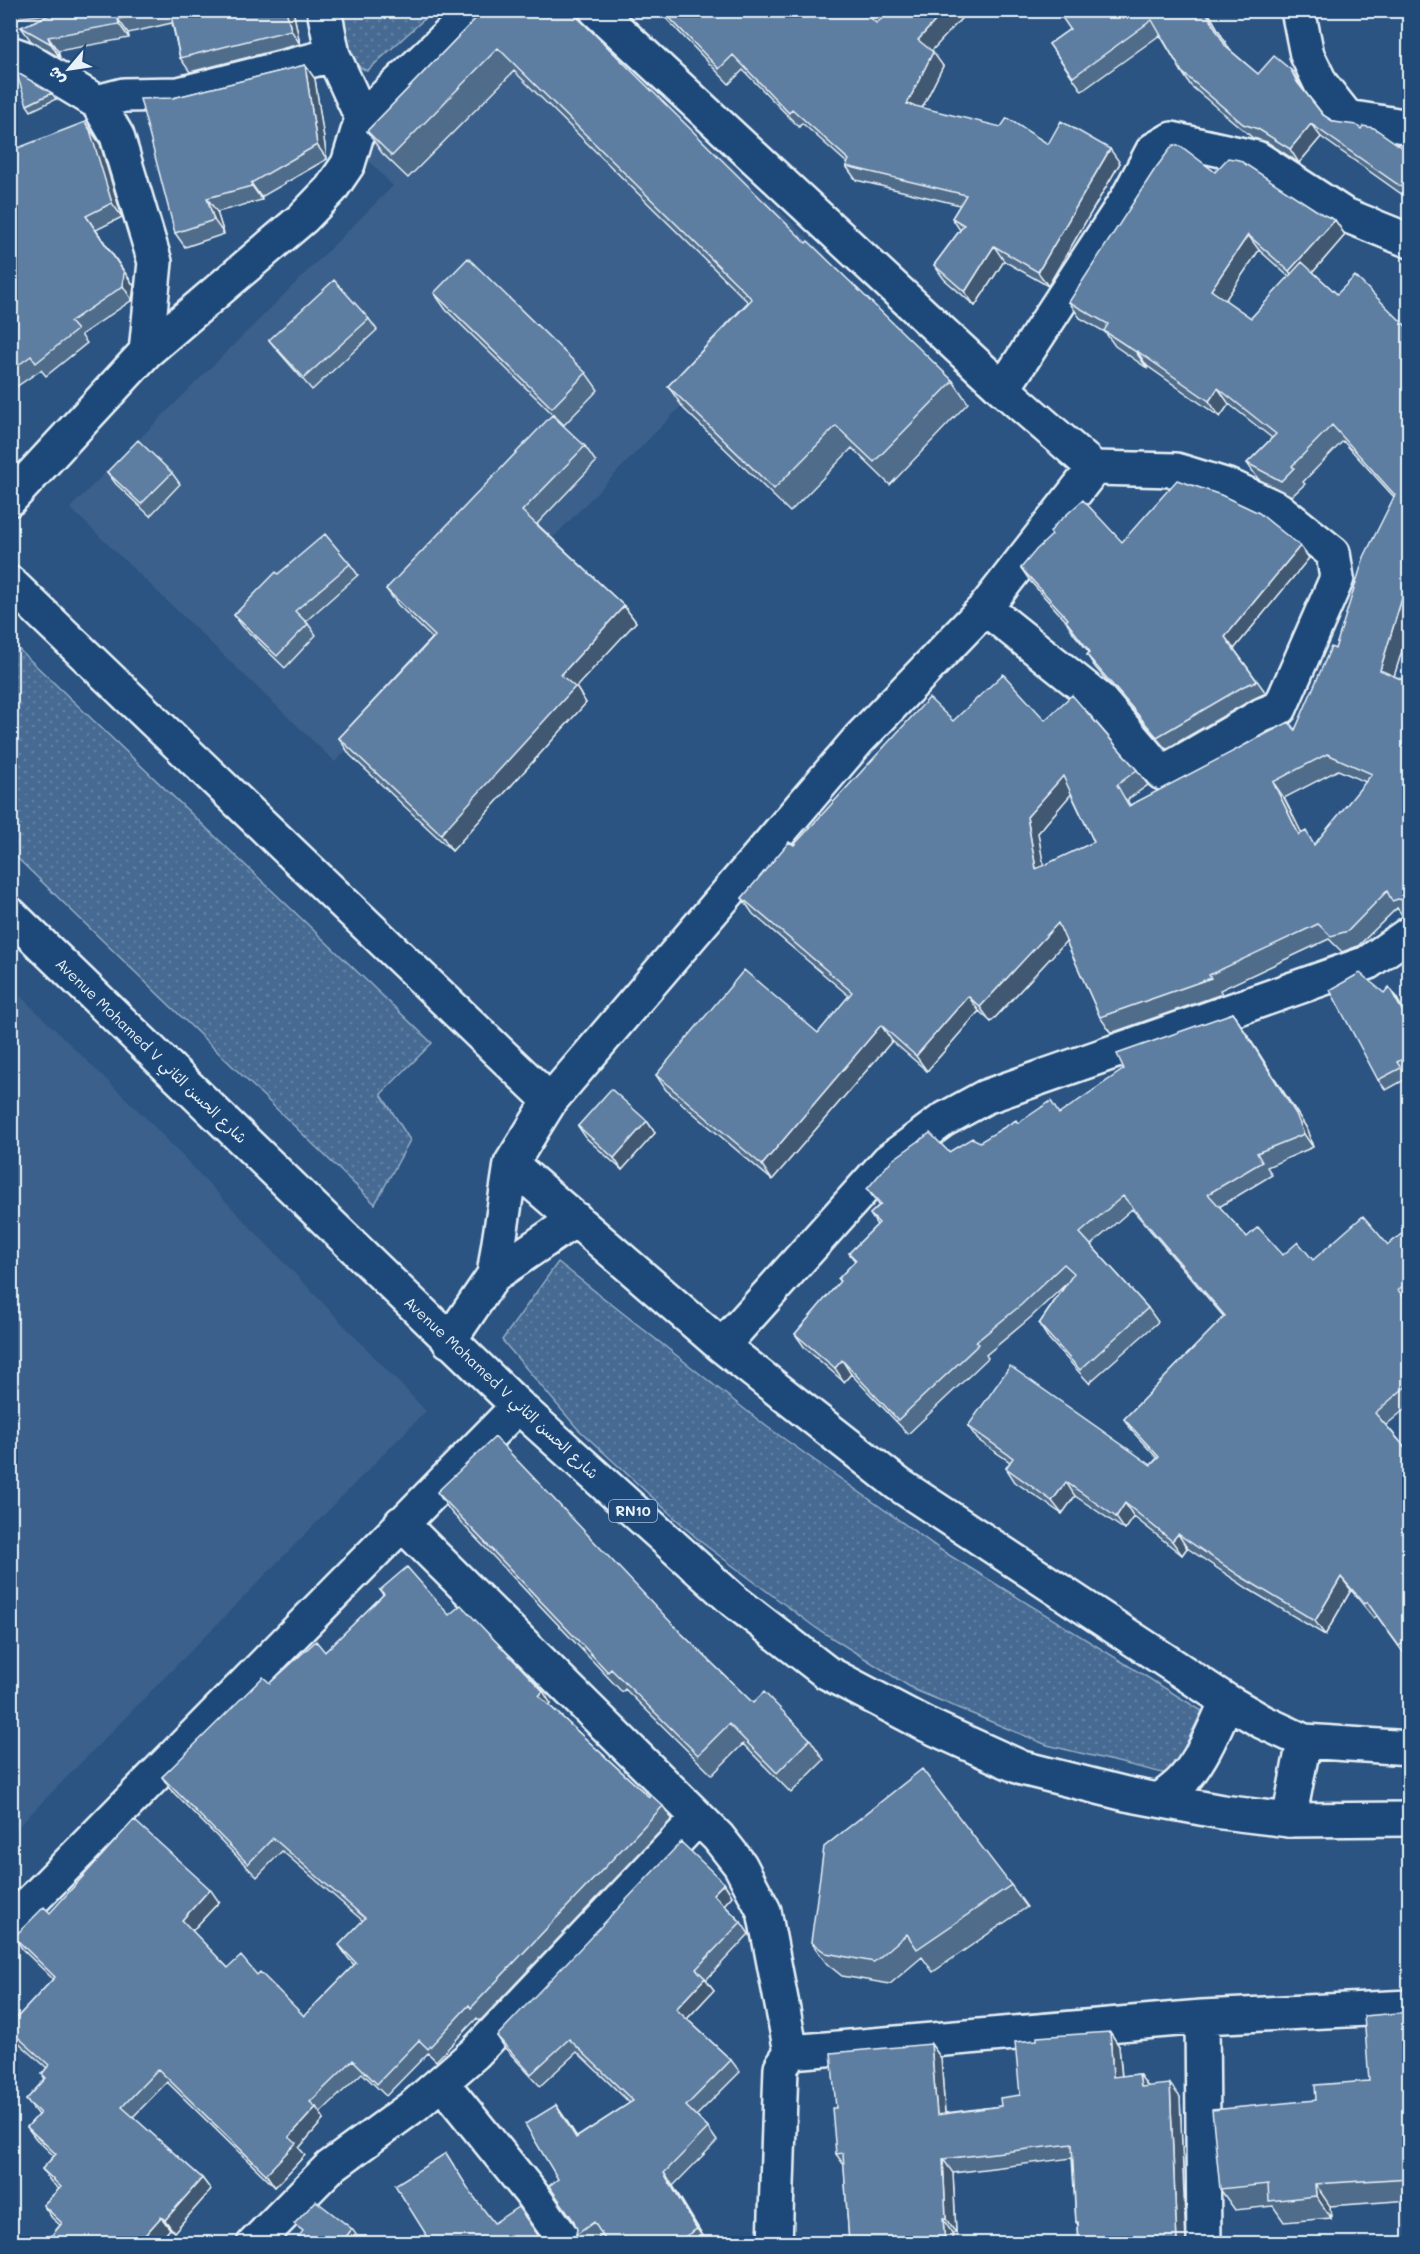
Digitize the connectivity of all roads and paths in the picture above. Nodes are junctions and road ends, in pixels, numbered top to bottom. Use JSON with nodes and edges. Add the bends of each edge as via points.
{"nodes":[{"id":1,"x":324,"y":10,"type":"edge"},
{"id":2,"x":475,"y":10,"type":"edge"},
{"id":3,"x":596,"y":10,"type":"edge"},
{"id":4,"x":1298,"y":10,"type":"edge"},
{"id":5,"x":10,"y":53,"type":"edge"},
{"id":6,"x":333,"y":55,"type":"junction"},
{"id":7,"x":97,"y":102,"type":"junction"},
{"id":8,"x":362,"y":118,"type":"junction"},
{"id":9,"x":1410,"y":127,"type":"edge"},
{"id":10,"x":1410,"y":241,"type":"edge"},
{"id":11,"x":146,"y":352,"type":"junction"},
{"id":12,"x":1003,"y":389,"type":"junction"},
{"id":13,"x":1094,"y":468,"type":"junction"},
{"id":14,"x":10,"y":499,"type":"edge"},
{"id":15,"x":10,"y":583,"type":"edge"},
{"id":16,"x":985,"y":608,"type":"junction"},
{"id":17,"x":10,"y":914,"type":"edge"},
{"id":18,"x":1410,"y":933,"type":"edge"},
{"id":19,"x":550,"y":1101,"type":"junction"},
{"id":20,"x":511,"y":1164,"type":"junction"},
{"id":21,"x":576,"y":1219,"type":"junction"},
{"id":22,"x":494,"y":1275,"type":"junction"},
{"id":23,"x":449,"y":1341,"type":"junction"},
{"id":24,"x":722,"y":1346,"type":"junction"},
{"id":25,"x":518,"y":1406,"type":"junction"},
{"id":26,"x":401,"y":1523,"type":"junction"},
{"id":27,"x":1227,"y":1701,"type":"junction"},
{"id":28,"x":1304,"y":1741,"type":"junction"},
{"id":29,"x":1410,"y":1748,"type":"edge"},
{"id":30,"x":1160,"y":1800,"type":"junction"},
{"id":31,"x":698,"y":1818,"type":"junction"},
{"id":32,"x":1410,"y":1819,"type":"edge"},
{"id":33,"x":1289,"y":1821,"type":"junction"},
{"id":34,"x":10,"y":1923,"type":"edge"},
{"id":35,"x":1410,"y":2007,"type":"edge"},
{"id":36,"x":1202,"y":2017,"type":"junction"},
{"id":37,"x":791,"y":2052,"type":"junction"},
{"id":38,"x":442,"y":2082,"type":"junction"},
{"id":39,"x":254,"y":2244,"type":"edge"},
{"id":40,"x":567,"y":2244,"type":"edge"},
{"id":41,"x":775,"y":2244,"type":"edge"},
{"id":42,"x":1204,"y":2244,"type":"edge"}],
"edges":[{"from":1,"to":6,"type":"street"},
{"from":2,"to":8,"type":"street"},
{"from":3,"to":12,"type":"street"},
{"from":4,"to":9,"type":"street","via":[[1307,55],[1321,84],[1347,117]]},
{"from":5,"to":7,"type":"street"},
{"from":6,"to":7,"type":"street","via":[[179,94],[124,95]]},
{"from":6,"to":8,"type":"street"},
{"from":7,"to":11,"type":"street","via":[[117,135],[155,261]]},
{"from":8,"to":11,"type":"street","via":[[348,165],[331,189],[303,218]]},
{"from":10,"to":12,"type":"street","via":[[1343,214],[1257,158],[1172,139],[1153,150],[1127,199]]},
{"from":11,"to":14,"type":"street"},
{"from":12,"to":13,"type":"street"},
{"from":13,"to":16,"type":"street"},
{"from":13,"to":16,"type":"street","via":[[1176,470],[1231,487],[1278,509],[1333,553],[1337,578],[1280,708],[1162,773],[1099,699]]},
{"from":15,"to":19,"type":"street"},
{"from":16,"to":19,"type":"street","via":[[858,739]]},
{"from":17,"to":23,"type":"street","name":"Avenue Mohamed V شارع الحسن الثاني","number":"RN10"},
{"from":18,"to":24,"type":"street","via":[[1367,963],[985,1097],[943,1120],[888,1161]]},
{"from":19,"to":20,"type":"street"},
{"from":20,"to":21,"type":"street"},
{"from":20,"to":22,"type":"street"},
{"from":21,"to":22,"type":"street"},
{"from":21,"to":24,"type":"street"},
{"from":22,"to":23,"type":"street"},
{"from":23,"to":25,"type":"street","name":"Avenue Mohamed V شارع الحسن الثاني","number":"RN10"},
{"from":24,"to":27,"type":"street","via":[[898,1484]]},
{"from":25,"to":26,"type":"street"},
{"from":25,"to":30,"type":"street","name":"Avenue Mohamed V شارع الحسن الثاني","number":"RN10","via":[[733,1600],[826,1672],[1022,1768]]},
{"from":26,"to":31,"type":"street"},
{"from":26,"to":34,"type":"street"},
{"from":27,"to":28,"type":"street"},
{"from":27,"to":30,"type":"street","via":[[1195,1765]]},
{"from":28,"to":29,"type":"street"},
{"from":28,"to":33,"type":"street"},
{"from":30,"to":33,"type":"street","name":"Avenue Mohamed V شارع الحسن الثاني","number":"RN10"},
{"from":31,"to":37,"type":"street","via":[[740,1865],[764,1911]]},
{"from":31,"to":38,"type":"street","via":[[475,2053]]},
{"from":32,"to":33,"type":"street","name":"Avenue Mohamed V شارع الحسن الثاني","number":"RN10"},
{"from":35,"to":36,"type":"street"},
{"from":36,"to":37,"type":"street"},
{"from":36,"to":42,"type":"street"},
{"from":37,"to":41,"type":"street","via":[[781,2067]]},
{"from":38,"to":39,"type":"street","via":[[330,2167]]},
{"from":38,"to":40,"type":"street"}]}
